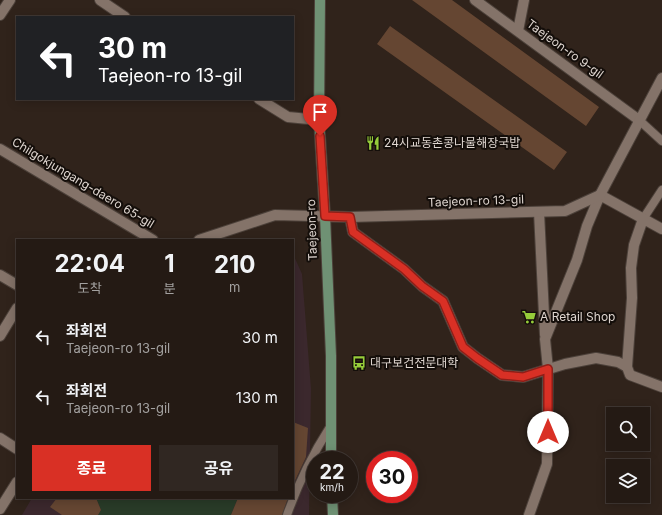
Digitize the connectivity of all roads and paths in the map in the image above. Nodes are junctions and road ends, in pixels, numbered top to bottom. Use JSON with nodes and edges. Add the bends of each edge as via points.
{"nodes":[{"id":1,"x":10,"y":0,"type":"edge"},
{"id":2,"x":100,"y":0,"type":"edge"},
{"id":3,"x":320,"y":0,"type":"edge"},
{"id":4,"x":475,"y":0,"type":"edge"},
{"id":5,"x":524,"y":0,"type":"edge"},
{"id":6,"x":0,"y":15,"type":"edge"},
{"id":7,"x":124,"y":16,"type":"edge"},
{"id":8,"x":518,"y":31,"type":"junction"},
{"id":9,"x":662,"y":78,"type":"edge"},
{"id":10,"x":261,"y":100,"type":"edge"},
{"id":11,"x":319,"y":120,"type":"junction"},
{"id":12,"x":639,"y":120,"type":"junction"},
{"id":13,"x":662,"y":141,"type":"edge"},
{"id":14,"x":0,"y":149,"type":"edge"},
{"id":15,"x":662,"y":190,"type":"edge"},
{"id":16,"x":600,"y":195,"type":"junction"},
{"id":17,"x":539,"y":212,"type":"junction"},
{"id":18,"x":325,"y":216,"type":"junction"},
{"id":19,"x":350,"y":217,"type":"junction"},
{"id":20,"x":643,"y":219,"type":"junction"},
{"id":21,"x":662,"y":229,"type":"edge"},
{"id":22,"x":152,"y":239,"type":"edge"},
{"id":23,"x":202,"y":239,"type":"edge"},
{"id":24,"x":0,"y":275,"type":"edge"},
{"id":25,"x":16,"y":284,"type":"edge"},
{"id":26,"x":16,"y":310,"type":"edge"},
{"id":27,"x":0,"y":336,"type":"edge"},
{"id":28,"x":545,"y":339,"type":"junction"},
{"id":29,"x":627,"y":367,"type":"junction"},
{"id":30,"x":548,"y":369,"type":"junction"},
{"id":31,"x":662,"y":387,"type":"edge"},
{"id":32,"x":330,"y":427,"type":"junction"},
{"id":33,"x":0,"y":438,"type":"edge"},
{"id":34,"x":16,"y":448,"type":"edge"},
{"id":35,"x":331,"y":451,"type":"edge"},
{"id":36,"x":16,"y":484,"type":"edge"},
{"id":37,"x":294,"y":496,"type":"edge"},
{"id":38,"x":293,"y":499,"type":"edge"},
{"id":39,"x":332,"y":503,"type":"edge"},
{"id":40,"x":0,"y":509,"type":"edge"},
{"id":41,"x":287,"y":515,"type":"edge"},
{"id":42,"x":332,"y":515,"type":"edge"},
{"id":43,"x":528,"y":515,"type":"edge"}],
"edges":[{"from":1,"to":6,"type":"street"},
{"from":2,"to":7,"type":"street"},
{"from":3,"to":11,"type":"main road","name":"Taejeon-ro"},
{"from":4,"to":8,"type":"street","name":"Taejeon-ro 9-gil"},
{"from":5,"to":8,"type":"street"},
{"from":8,"to":12,"type":"street","name":"Taejeon-ro 9-gil"},
{"from":9,"to":12,"type":"street"},
{"from":10,"to":11,"type":"street","via":[[288,117]]},
{"from":11,"to":18,"type":"main road","name":"Taejeon-ro"},
{"from":12,"to":13,"type":"lane"},
{"from":12,"to":16,"type":"street"},
{"from":14,"to":22,"type":"street","name":"Chilgokjungang-daero 65-gil"},
{"from":15,"to":20,"type":"lane"},
{"from":16,"to":17,"type":"street","name":"Taejeon-ro 13-gil","via":[[565,211]]},
{"from":16,"to":20,"type":"street"},
{"from":16,"to":28,"type":"street"},
{"from":17,"to":19,"type":"street","name":"Taejeon-ro 13-gil"},
{"from":17,"to":28,"type":"street"},
{"from":18,"to":19,"type":"street","name":"Taejeon-ro 13-gil"},
{"from":18,"to":23,"type":"street","name":"Taejeon-ro 13-gil","via":[[275,215]]},
{"from":18,"to":32,"type":"main road","name":"Taejeon-ro","via":[[331,356]]},
{"from":19,"to":30,"type":"street","via":[[353,232],[443,301],[463,347],[477,358],[502,375],[523,377]]},
{"from":20,"to":21,"type":"street"},
{"from":20,"to":29,"type":"street","via":[[634,245],[631,268],[632,305]]},
{"from":24,"to":25,"type":"street"},
{"from":26,"to":27,"type":"street"},
{"from":28,"to":30,"type":"street"},
{"from":29,"to":30,"type":"street","via":[[618,362],[596,358]]},
{"from":29,"to":31,"type":"street","via":[[630,375]]},
{"from":30,"to":43,"type":"street","via":[[547,464]]},
{"from":32,"to":35,"type":"main road","name":"Taejeon-ro"},
{"from":32,"to":37,"type":"lane","via":[[316,448]]},
{"from":33,"to":34,"type":"street"},
{"from":36,"to":40,"type":"street"},
{"from":38,"to":41,"type":"lane"},
{"from":39,"to":42,"type":"main road"}]}
